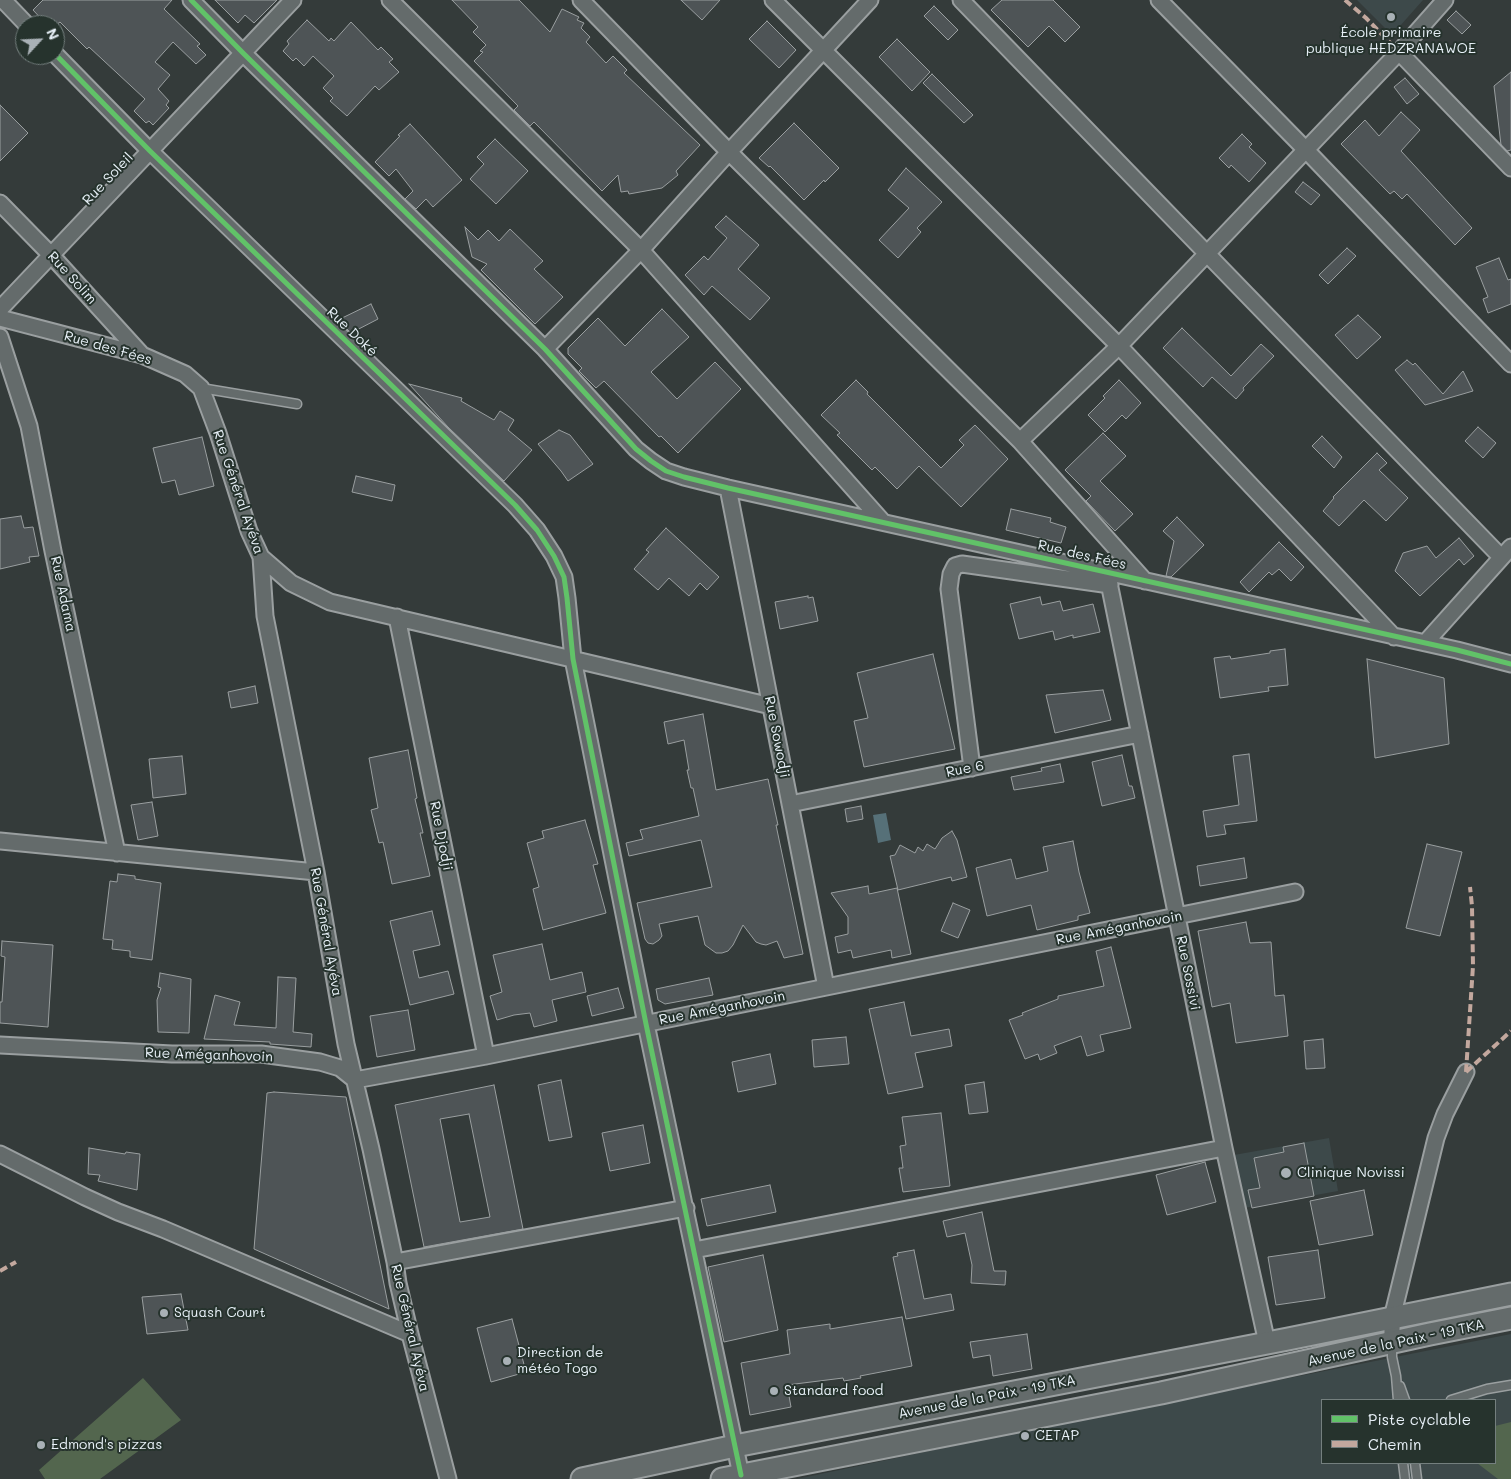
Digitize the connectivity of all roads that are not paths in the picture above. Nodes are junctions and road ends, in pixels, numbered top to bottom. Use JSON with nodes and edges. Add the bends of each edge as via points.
{"nodes":[{"id":1,"x":3,"y":0,"type":"edge"},
{"id":2,"x":191,"y":0,"type":"edge"},
{"id":3,"x":293,"y":0,"type":"edge"},
{"id":4,"x":390,"y":0,"type":"edge"},
{"id":5,"x":581,"y":0,"type":"edge"},
{"id":6,"x":773,"y":0,"type":"edge"},
{"id":7,"x":870,"y":0,"type":"edge"},
{"id":8,"x":961,"y":0,"type":"edge"},
{"id":9,"x":1159,"y":0,"type":"edge"},
{"id":10,"x":1446,"y":0,"type":"edge"},
{"id":11,"x":17,"y":15,"type":"edge"},
{"id":12,"x":823,"y":51,"type":"junction"},
{"id":13,"x":1399,"y":52,"type":"junction"},
{"id":14,"x":243,"y":53,"type":"junction"},
{"id":15,"x":65,"y":64,"type":"edge"},
{"id":16,"x":1306,"y":150,"type":"junction"},
{"id":17,"x":150,"y":151,"type":"junction"},
{"id":18,"x":729,"y":152,"type":"junction"},
{"id":19,"x":1511,"y":168,"type":"edge"},
{"id":20,"x":0,"y":203,"type":"edge"},
{"id":21,"x":641,"y":250,"type":"junction"},
{"id":22,"x":1207,"y":254,"type":"junction"},
{"id":23,"x":51,"y":255,"type":"junction"},
{"id":24,"x":0,"y":309,"type":"edge"},
{"id":25,"x":0,"y":318,"type":"edge"},
{"id":26,"x":0,"y":337,"type":"edge"},
{"id":27,"x":1119,"y":346,"type":"junction"},
{"id":28,"x":545,"y":349,"type":"junction"},
{"id":29,"x":142,"y":355,"type":"junction"},
{"id":30,"x":1511,"y":364,"type":"edge"},
{"id":31,"x":201,"y":388,"type":"junction"},
{"id":32,"x":298,"y":404,"type":"dead end"},
{"id":33,"x":1020,"y":441,"type":"junction"},
{"id":34,"x":728,"y":488,"type":"junction"},
{"id":35,"x":883,"y":522,"type":"junction"},
{"id":36,"x":1506,"y":552,"type":"edge"},
{"id":37,"x":262,"y":557,"type":"junction"},
{"id":38,"x":1108,"y":579,"type":"junction"},
{"id":39,"x":1146,"y":581,"type":"junction"},
{"id":40,"x":397,"y":617,"type":"junction"},
{"id":41,"x":1394,"y":637,"type":"junction"},
{"id":42,"x":1425,"y":643,"type":"junction"},
{"id":43,"x":573,"y":659,"type":"junction"},
{"id":44,"x":1511,"y":664,"type":"edge"},
{"id":45,"x":771,"y":706,"type":"junction"},
{"id":46,"x":1140,"y":734,"type":"junction"},
{"id":47,"x":972,"y":768,"type":"junction"},
{"id":48,"x":790,"y":804,"type":"junction"},
{"id":49,"x":0,"y":841,"type":"edge"},
{"id":50,"x":117,"y":853,"type":"junction"},
{"id":51,"x":316,"y":872,"type":"junction"},
{"id":52,"x":1295,"y":892,"type":"dead end"},
{"id":53,"x":1177,"y":916,"type":"junction"},
{"id":54,"x":826,"y":987,"type":"junction"},
{"id":55,"x":646,"y":1024,"type":"junction"},
{"id":56,"x":0,"y":1045,"type":"edge"},
{"id":57,"x":486,"y":1056,"type":"junction"},
{"id":58,"x":1466,"y":1072,"type":"dead end"},
{"id":59,"x":355,"y":1080,"type":"junction"},
{"id":60,"x":1224,"y":1148,"type":"junction"},
{"id":61,"x":0,"y":1154,"type":"edge"},
{"id":62,"x":686,"y":1208,"type":"junction"},
{"id":63,"x":694,"y":1250,"type":"junction"},
{"id":64,"x":395,"y":1262,"type":"junction"},
{"id":65,"x":1511,"y":1294,"type":"edge"},
{"id":66,"x":1392,"y":1318,"type":"junction"},
{"id":67,"x":1511,"y":1318,"type":"edge"},
{"id":68,"x":410,"y":1334,"type":"junction"},
{"id":69,"x":1267,"y":1343,"type":"junction"},
{"id":70,"x":1392,"y":1343,"type":"junction"},
{"id":71,"x":1155,"y":1365,"type":"junction"},
{"id":72,"x":1396,"y":1376,"type":"junction"},
{"id":73,"x":1511,"y":1385,"type":"edge"},
{"id":74,"x":1161,"y":1394,"type":"junction"},
{"id":75,"x":1398,"y":1399,"type":"edge"},
{"id":76,"x":1405,"y":1399,"type":"edge"},
{"id":77,"x":1454,"y":1399,"type":"edge"},
{"id":78,"x":734,"y":1446,"type":"junction"},
{"id":79,"x":1403,"y":1464,"type":"edge"},
{"id":80,"x":1415,"y":1464,"type":"edge"},
{"id":81,"x":732,"y":1477,"type":"edge"},
{"id":82,"x":448,"y":1479,"type":"edge"},
{"id":83,"x":582,"y":1479,"type":"edge"},
{"id":84,"x":1405,"y":1479,"type":"edge"},
{"id":85,"x":1417,"y":1479,"type":"edge"}],
"edges":[{"from":1,"to":11,"type":"street"},
{"from":2,"to":14,"type":"street","name":"Rue des Fées"},
{"from":3,"to":14,"type":"street","name":"Rue Soleil"},
{"from":4,"to":21,"type":"street"},
{"from":5,"to":18,"type":"street"},
{"from":6,"to":12,"type":"street"},
{"from":7,"to":12,"type":"street"},
{"from":8,"to":22,"type":"street"},
{"from":9,"to":16,"type":"street"},
{"from":10,"to":13,"type":"street"},
{"from":12,"to":18,"type":"street"},
{"from":12,"to":27,"type":"street"},
{"from":13,"to":16,"type":"street"},
{"from":13,"to":19,"type":"street"},
{"from":14,"to":17,"type":"street","name":"Rue Soleil"},
{"from":14,"to":28,"type":"street","name":"Rue des Fées"},
{"from":15,"to":17,"type":"street","name":"Rue Doké"},
{"from":16,"to":22,"type":"street"},
{"from":16,"to":30,"type":"street"},
{"from":17,"to":23,"type":"street","name":"Rue Soleil"},
{"from":17,"to":43,"type":"street","name":"Rue Doké","via":[[508,498],[537,530],[564,577]]},
{"from":18,"to":21,"type":"street"},
{"from":18,"to":33,"type":"street"},
{"from":20,"to":23,"type":"street","name":"Rue Solim"},
{"from":21,"to":28,"type":"street"},
{"from":21,"to":35,"type":"street"},
{"from":22,"to":27,"type":"street"},
{"from":22,"to":36,"type":"street"},
{"from":23,"to":24,"type":"street","name":"Rue Soleil"},
{"from":23,"to":29,"type":"street","name":"Rue Solim"},
{"from":25,"to":29,"type":"street","name":"Rue des Fées"},
{"from":26,"to":50,"type":"street","name":"Rue Adama","via":[[29,426]]},
{"from":27,"to":33,"type":"street"},
{"from":27,"to":41,"type":"street"},
{"from":28,"to":34,"type":"street","name":"Rue des Fées","via":[[650,461],[684,477]]},
{"from":29,"to":31,"type":"street","name":"Rue des Fées","via":[[186,374]]},
{"from":31,"to":32,"type":"lane"},
{"from":31,"to":37,"type":"street","name":"Rue Général Ayéva","via":[[248,531]]},
{"from":33,"to":39,"type":"street"},
{"from":34,"to":35,"type":"street","name":"Rue des Fées"},
{"from":34,"to":45,"type":"street","name":"Rue Sowodji"},
{"from":35,"to":38,"type":"street","name":"Rue des Fées"},
{"from":36,"to":42,"type":"street"},
{"from":37,"to":40,"type":"street","via":[[291,583],[330,602]]},
{"from":37,"to":51,"type":"street","name":"Rue Général Ayéva","via":[[265,616]]},
{"from":38,"to":39,"type":"street","name":"Rue des Fées"},
{"from":38,"to":46,"type":"street","name":"Rue Sossivi"},
{"from":38,"to":47,"type":"street","via":[[962,564],[955,566],[949,589]]},
{"from":39,"to":41,"type":"street","name":"Rue des Fées"},
{"from":40,"to":43,"type":"street"},
{"from":40,"to":57,"type":"street","name":"Rue Djodji"},
{"from":41,"to":42,"type":"street","name":"Rue des Fées"},
{"from":42,"to":44,"type":"street","name":"Rue des Fées"},
{"from":43,"to":45,"type":"street"},
{"from":43,"to":55,"type":"street","name":"Rue Doké"},
{"from":45,"to":48,"type":"street","name":"Rue Sowodji"},
{"from":46,"to":47,"type":"street","name":"Rue 6"},
{"from":46,"to":53,"type":"street","name":"Rue Sossivi"},
{"from":47,"to":48,"type":"street","name":"Rue 6"},
{"from":48,"to":54,"type":"street","name":"Rue Sowodji"},
{"from":49,"to":50,"type":"street"},
{"from":50,"to":51,"type":"street"},
{"from":51,"to":59,"type":"street","name":"Rue Général Ayéva"},
{"from":52,"to":53,"type":"street","name":"Rue Améganhovoin"},
{"from":53,"to":54,"type":"street","name":"Rue Améganhovoin"},
{"from":53,"to":60,"type":"street","name":"Rue Sossivi"},
{"from":54,"to":55,"type":"street","name":"Rue Améganhovoin"},
{"from":55,"to":57,"type":"street","name":"Rue Améganhovoin"},
{"from":55,"to":62,"type":"street","name":"Rue Doké"},
{"from":56,"to":59,"type":"street","name":"Rue Améganhovoin","via":[[172,1054],[261,1054],[320,1062],[340,1068]]},
{"from":57,"to":59,"type":"street","name":"Rue Améganhovoin"},
{"from":58,"to":66,"type":"street","via":[[1436,1138]]},
{"from":59,"to":64,"type":"street","name":"Rue Général Ayéva"},
{"from":60,"to":63,"type":"street"},
{"from":60,"to":69,"type":"street","name":"Rue Sossivi"},
{"from":61,"to":68,"type":"street","via":[[118,1212]]},
{"from":62,"to":63,"type":"street","name":"Rue Doké"},
{"from":62,"to":64,"type":"street"},
{"from":63,"to":78,"type":"street","name":"Rue Doké"},
{"from":64,"to":68,"type":"street","name":"Rue Général Ayéva"},
{"from":65,"to":66,"type":"main road","name":"Avenue de la Paix - 19 TKA"},
{"from":66,"to":69,"type":"main road","name":"Avenue de la Paix - 19 TKA"},
{"from":66,"to":70,"type":"street"},
{"from":67,"to":70,"type":"main road","name":"Avenue de la Paix - 19 TKA"},
{"from":68,"to":82,"type":"street","name":"Rue Général Ayéva"},
{"from":69,"to":71,"type":"main road","name":"Avenue de la Paix - 19 TKA"},
{"from":70,"to":72,"type":"lane"},
{"from":70,"to":74,"type":"main road","name":"Avenue de la Paix - 19 TKA"},
{"from":71,"to":74,"type":"main road"},
{"from":71,"to":78,"type":"main road","name":"Avenue de la Paix - 19 TKA"},
{"from":72,"to":75,"type":"lane"},
{"from":72,"to":76,"type":"lane"},
{"from":73,"to":77,"type":"lane"},
{"from":74,"to":81,"type":"main road","name":"Avenue de la Paix - 19 TKA"},
{"from":78,"to":81,"type":"street","name":"Rue Doké"},
{"from":78,"to":83,"type":"main road","name":"Avenue de la Paix - 19 TKA"},
{"from":79,"to":84,"type":"lane"},
{"from":80,"to":85,"type":"lane"}]}
